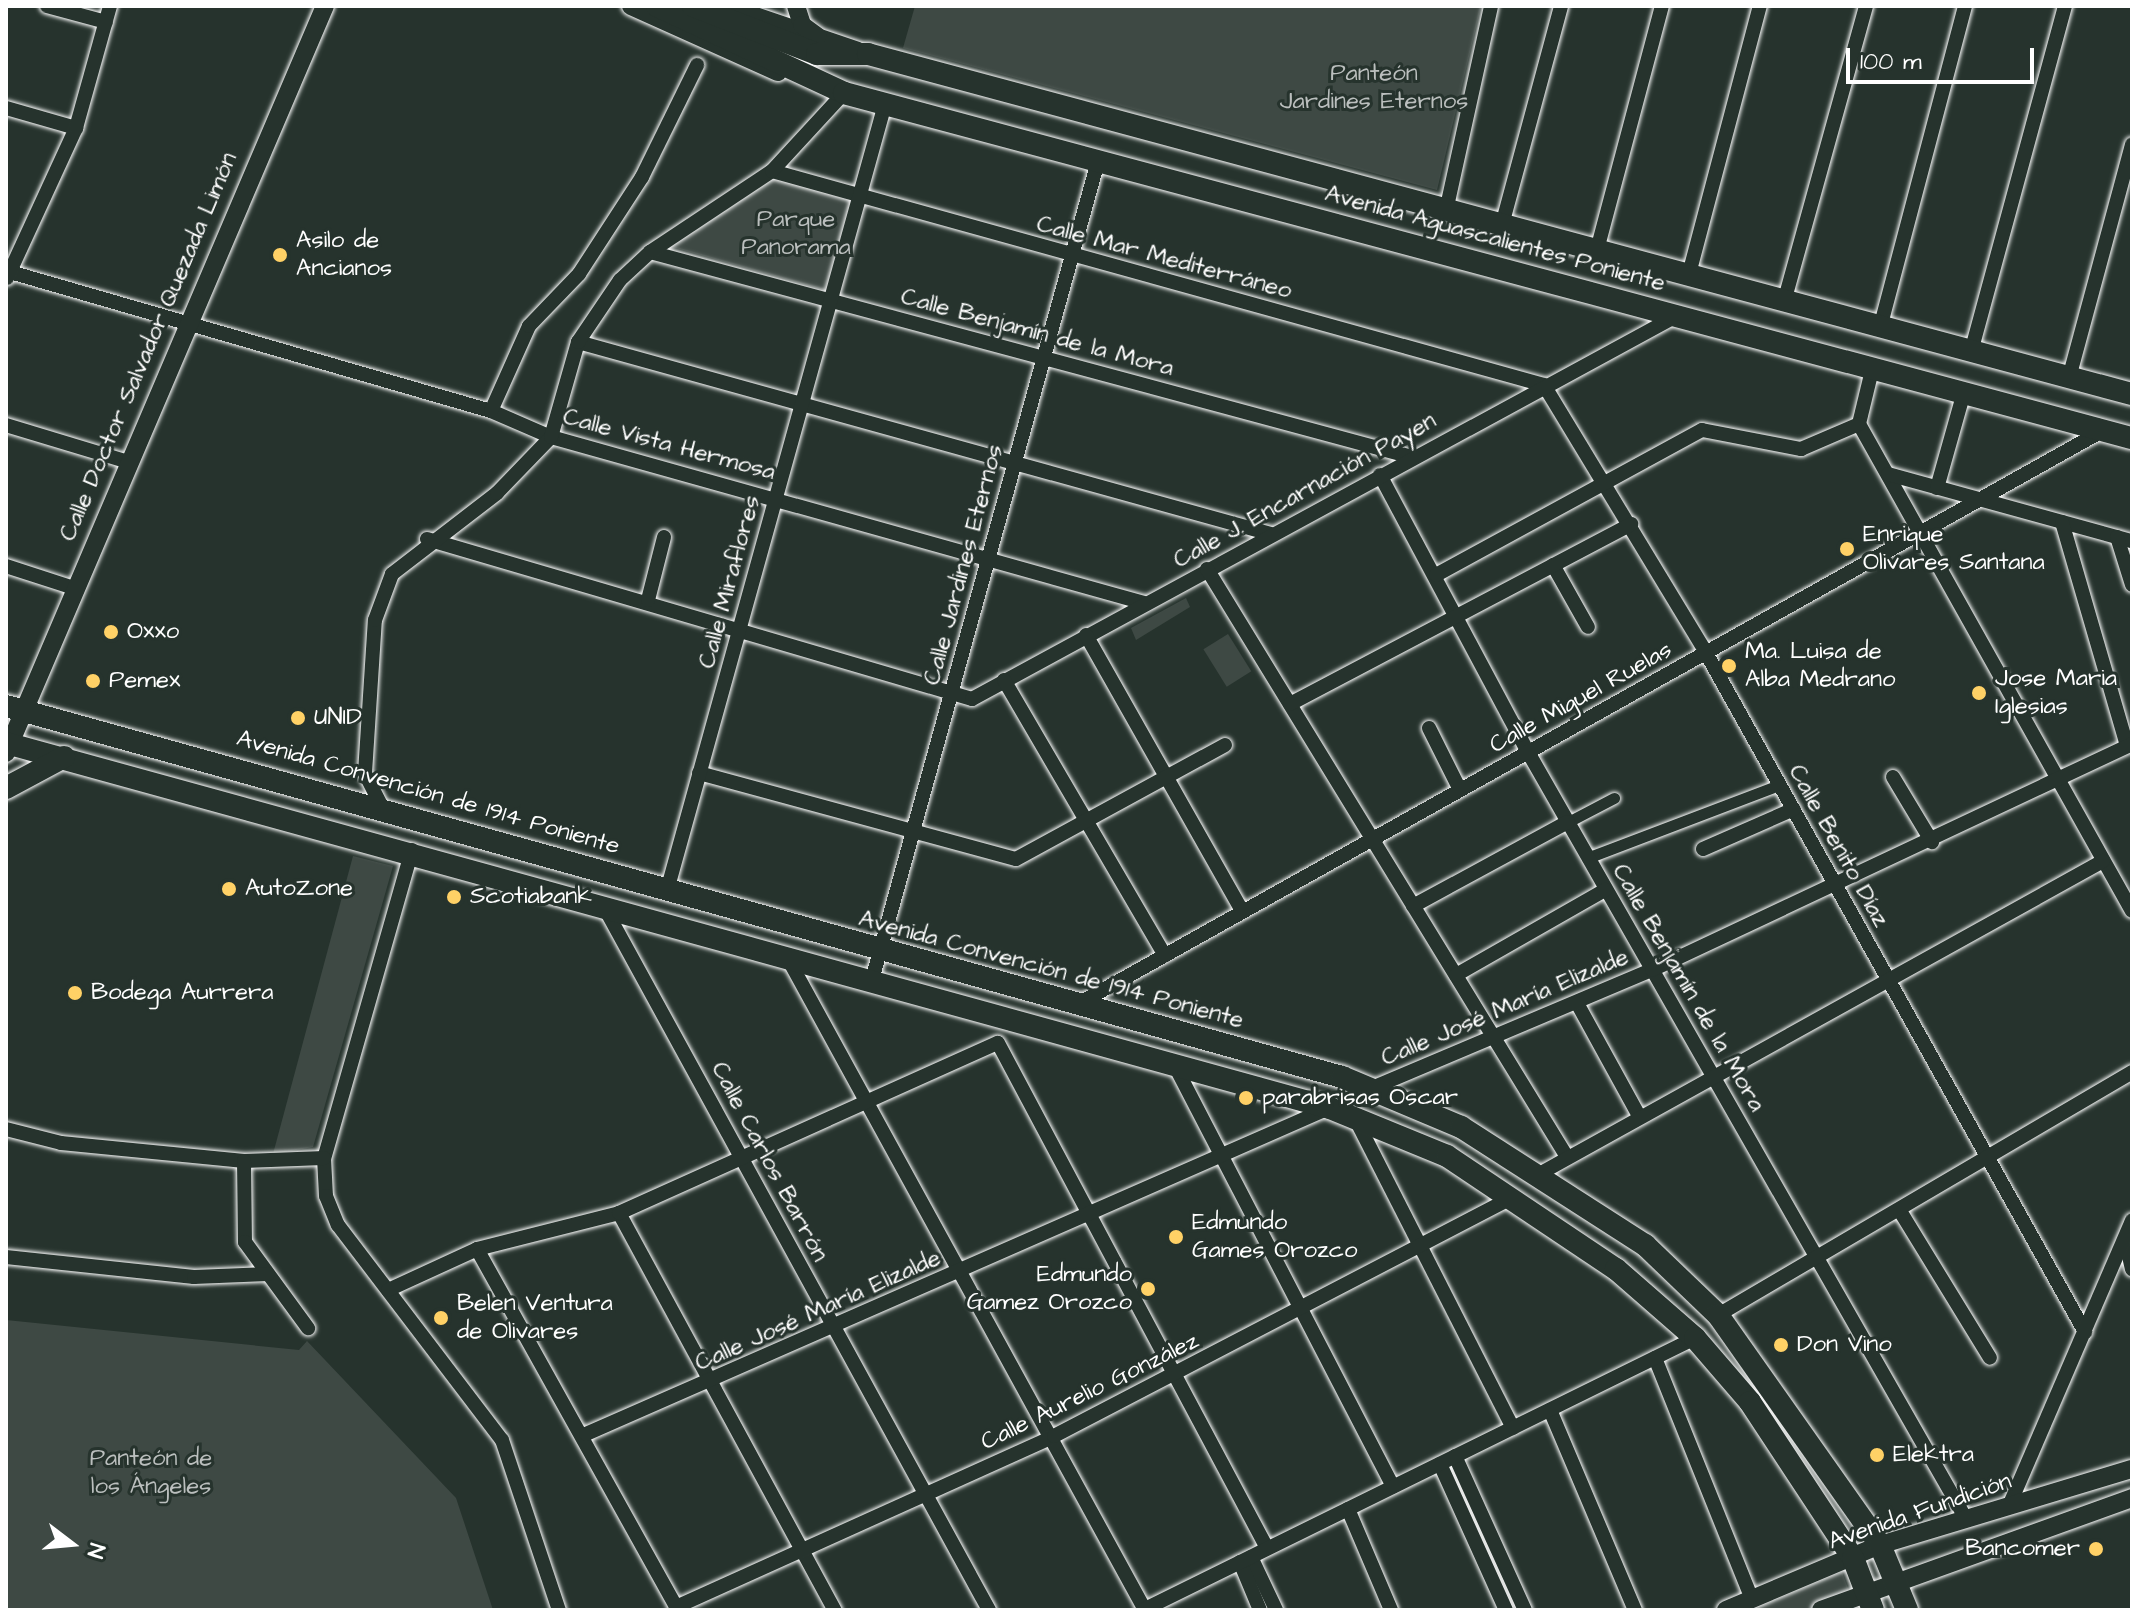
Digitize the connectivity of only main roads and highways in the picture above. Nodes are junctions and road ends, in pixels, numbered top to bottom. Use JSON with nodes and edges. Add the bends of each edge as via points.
{"nodes":[{"id":1,"x":657,"y":6,"type":"edge"},
{"id":2,"x":693,"y":6,"type":"edge"},
{"id":3,"x":2132,"y":394,"type":"edge"},
{"id":4,"x":2132,"y":438,"type":"edge"},
{"id":5,"x":15,"y":708,"type":"edge"},
{"id":6,"x":7,"y":746,"type":"edge"},
{"id":7,"x":66,"y":756,"type":"junction"},
{"id":8,"x":6,"y":788,"type":"edge"},
{"id":9,"x":1870,"y":1600,"type":"edge"},
{"id":10,"x":1907,"y":1610,"type":"edge"}],
"edges":[{"from":1,"to":4,"type":"main road","name":"Avenida Aguascalientes Poniente","via":[[844,93]]},
{"from":2,"to":3,"type":"main road","name":"Avenida Aguascalientes Poniente","via":[[817,54],[868,54]]},
{"from":5,"to":10,"type":"main road","name":"Avenida Convención de 1914 Poniente","via":[[381,805],[880,952],[1372,1088],[1541,1173],[1645,1245],[1718,1315],[1880,1545]]},
{"from":6,"to":7,"type":"main road"},
{"from":7,"to":8,"type":"main road"},
{"from":7,"to":9,"type":"main road","via":[[1330,1108],[1447,1156],[1616,1269],[1695,1338],[1750,1402],[1853,1558]]}]}
